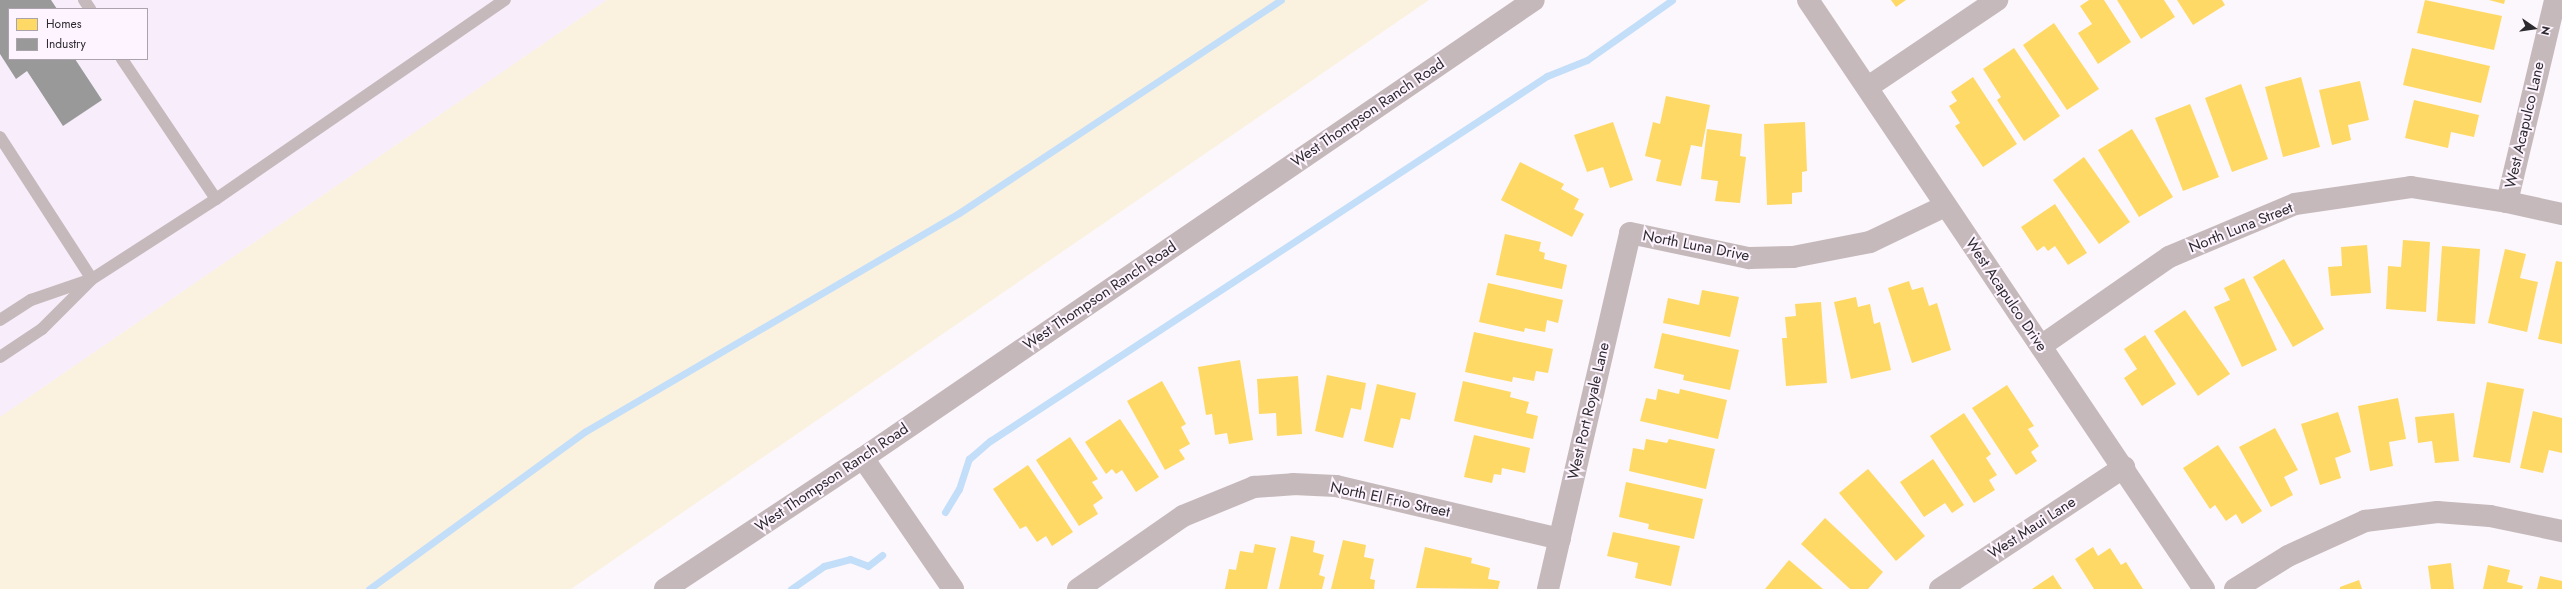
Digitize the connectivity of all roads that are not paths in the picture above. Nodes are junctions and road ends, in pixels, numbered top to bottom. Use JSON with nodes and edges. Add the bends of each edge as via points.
{"nodes":[{"id":1,"x":505,"y":0,"type":"edge"},
{"id":2,"x":1534,"y":0,"type":"edge"},
{"id":3,"x":1808,"y":0,"type":"edge"},
{"id":4,"x":1997,"y":0,"type":"edge"},
{"id":5,"x":2555,"y":0,"type":"edge"},
{"id":6,"x":123,"y":60,"type":"edge"},
{"id":7,"x":1868,"y":87,"type":"junction"},
{"id":8,"x":0,"y":137,"type":"edge"},
{"id":9,"x":216,"y":199,"type":"junction"},
{"id":10,"x":2507,"y":202,"type":"junction"},
{"id":11,"x":1944,"y":206,"type":"junction"},
{"id":12,"x":2562,"y":214,"type":"edge"},
{"id":13,"x":1630,"y":233,"type":"joint"},
{"id":14,"x":92,"y":279,"type":"junction"},
{"id":15,"x":0,"y":320,"type":"edge"},
{"id":16,"x":2040,"y":346,"type":"junction"},
{"id":17,"x":0,"y":357,"type":"edge"},
{"id":18,"x":863,"y":458,"type":"junction"},
{"id":19,"x":2124,"y":467,"type":"junction"},
{"id":20,"x":2562,"y":531,"type":"edge"},
{"id":21,"x":1560,"y":539,"type":"junction"},
{"id":22,"x":1086,"y":587,"type":"edge"},
{"id":23,"x":665,"y":589,"type":"edge"},
{"id":24,"x":954,"y":589,"type":"edge"},
{"id":25,"x":1548,"y":589,"type":"edge"},
{"id":26,"x":1940,"y":589,"type":"edge"},
{"id":27,"x":2204,"y":589,"type":"edge"},
{"id":28,"x":2235,"y":589,"type":"edge"}],
"edges":[{"from":1,"to":9,"type":"lane"},
{"from":2,"to":18,"type":"main road","name":"West Thompson Ranch Road"},
{"from":3,"to":7,"type":"street","name":"West Acapulco Drive"},
{"from":4,"to":7,"type":"street"},
{"from":5,"to":10,"type":"street","name":"West Acapulco Lane"},
{"from":6,"to":9,"type":"lane"},
{"from":7,"to":11,"type":"street","name":"West Acapulco Drive"},
{"from":8,"to":14,"type":"lane"},
{"from":9,"to":14,"type":"lane"},
{"from":10,"to":12,"type":"street","name":"North Luna Street"},
{"from":10,"to":16,"type":"street","name":"North Luna Street","via":[[2411,187],[2295,204],[2169,258]]},
{"from":11,"to":13,"type":"street","name":"North Luna Drive","via":[[1870,242],[1793,257],[1749,258]]},
{"from":11,"to":16,"type":"street","name":"West Acapulco Drive"},
{"from":13,"to":21,"type":"street","name":"West Port Royale Lane"},
{"from":14,"to":15,"type":"lane","via":[[31,300]]},
{"from":14,"to":17,"type":"lane","via":[[42,329]]},
{"from":16,"to":19,"type":"street","name":"West Acapulco Drive"},
{"from":18,"to":23,"type":"main road","name":"West Thompson Ranch Road"},
{"from":18,"to":24,"type":"street"},
{"from":19,"to":26,"type":"street","name":"West Maui Lane"},
{"from":19,"to":27,"type":"street","name":"West Acapulco Drive"},
{"from":20,"to":28,"type":"street","via":[[2490,516],[2437,512],[2364,521],[2288,556]]},
{"from":21,"to":22,"type":"street","name":"North El Frio Street","via":[[1336,486],[1293,484],[1254,487],[1183,516]]},
{"from":21,"to":25,"type":"street","name":"West Port Royale Lane"}]}
